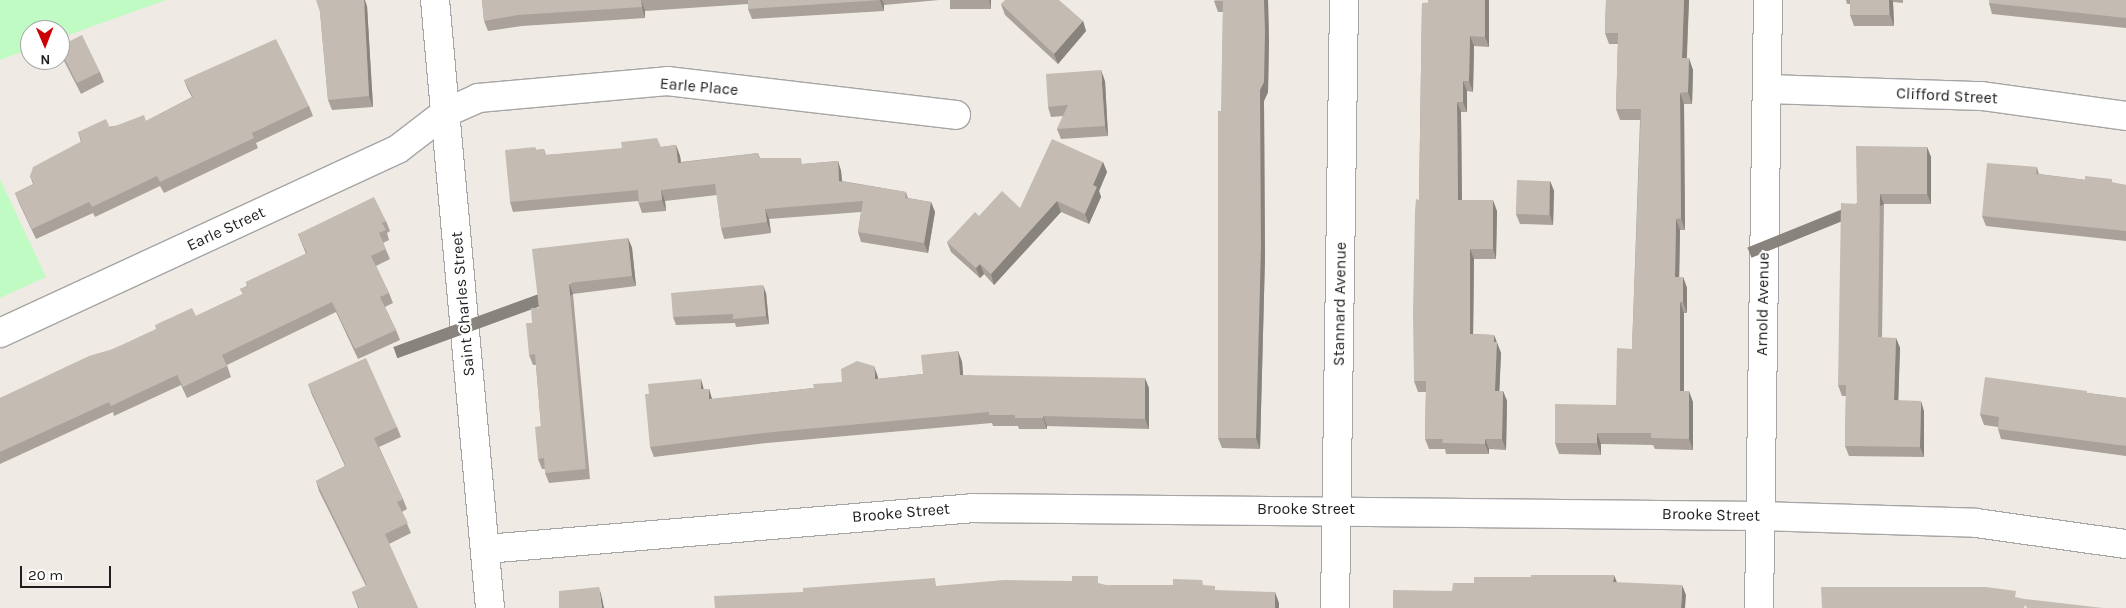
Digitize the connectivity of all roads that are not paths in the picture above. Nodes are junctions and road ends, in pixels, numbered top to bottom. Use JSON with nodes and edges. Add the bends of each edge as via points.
{"nodes":[{"id":1,"x":435,"y":0,"type":"edge"},
{"id":2,"x":1344,"y":0,"type":"edge"},
{"id":3,"x":1768,"y":0,"type":"edge"},
{"id":4,"x":1767,"y":88,"type":"junction"},
{"id":5,"x":445,"y":113,"type":"junction"},
{"id":6,"x":956,"y":115,"type":"dead end"},
{"id":7,"x":2126,"y":116,"type":"edge"},
{"id":8,"x":0,"y":333,"type":"edge"},
{"id":9,"x":1337,"y":510,"type":"junction"},
{"id":10,"x":1759,"y":516,"type":"junction"},
{"id":11,"x":2126,"y":544,"type":"edge"},
{"id":12,"x":486,"y":549,"type":"junction"},
{"id":13,"x":490,"y":608,"type":"edge"},
{"id":14,"x":1335,"y":608,"type":"edge"},
{"id":15,"x":1759,"y":608,"type":"edge"}],
"edges":[{"from":1,"to":5,"type":"street","name":"Saint Charles Street"},
{"from":2,"to":9,"type":"street","name":"Stannard Avenue"},
{"from":3,"to":4,"type":"street","name":"Arnold Avenue"},
{"from":4,"to":7,"type":"street","name":"Clifford Street","via":[[1982,96]]},
{"from":4,"to":10,"type":"street","name":"Arnold Avenue"},
{"from":5,"to":6,"type":"street","name":"Earle Place","via":[[478,98],[667,82]]},
{"from":5,"to":8,"type":"street","name":"Earle Street","via":[[398,149]]},
{"from":5,"to":12,"type":"street","name":"Saint Charles Street"},
{"from":9,"to":10,"type":"street","name":"Brooke Street"},
{"from":9,"to":12,"type":"street","name":"Brooke Street","via":[[971,508]]},
{"from":9,"to":14,"type":"street","name":"Stannard Avenue"},
{"from":10,"to":11,"type":"street","name":"Brooke Street","via":[[1976,523]]},
{"from":10,"to":15,"type":"street","name":"Arnold Avenue"},
{"from":12,"to":13,"type":"street","name":"Saint Charles Street"}]}
